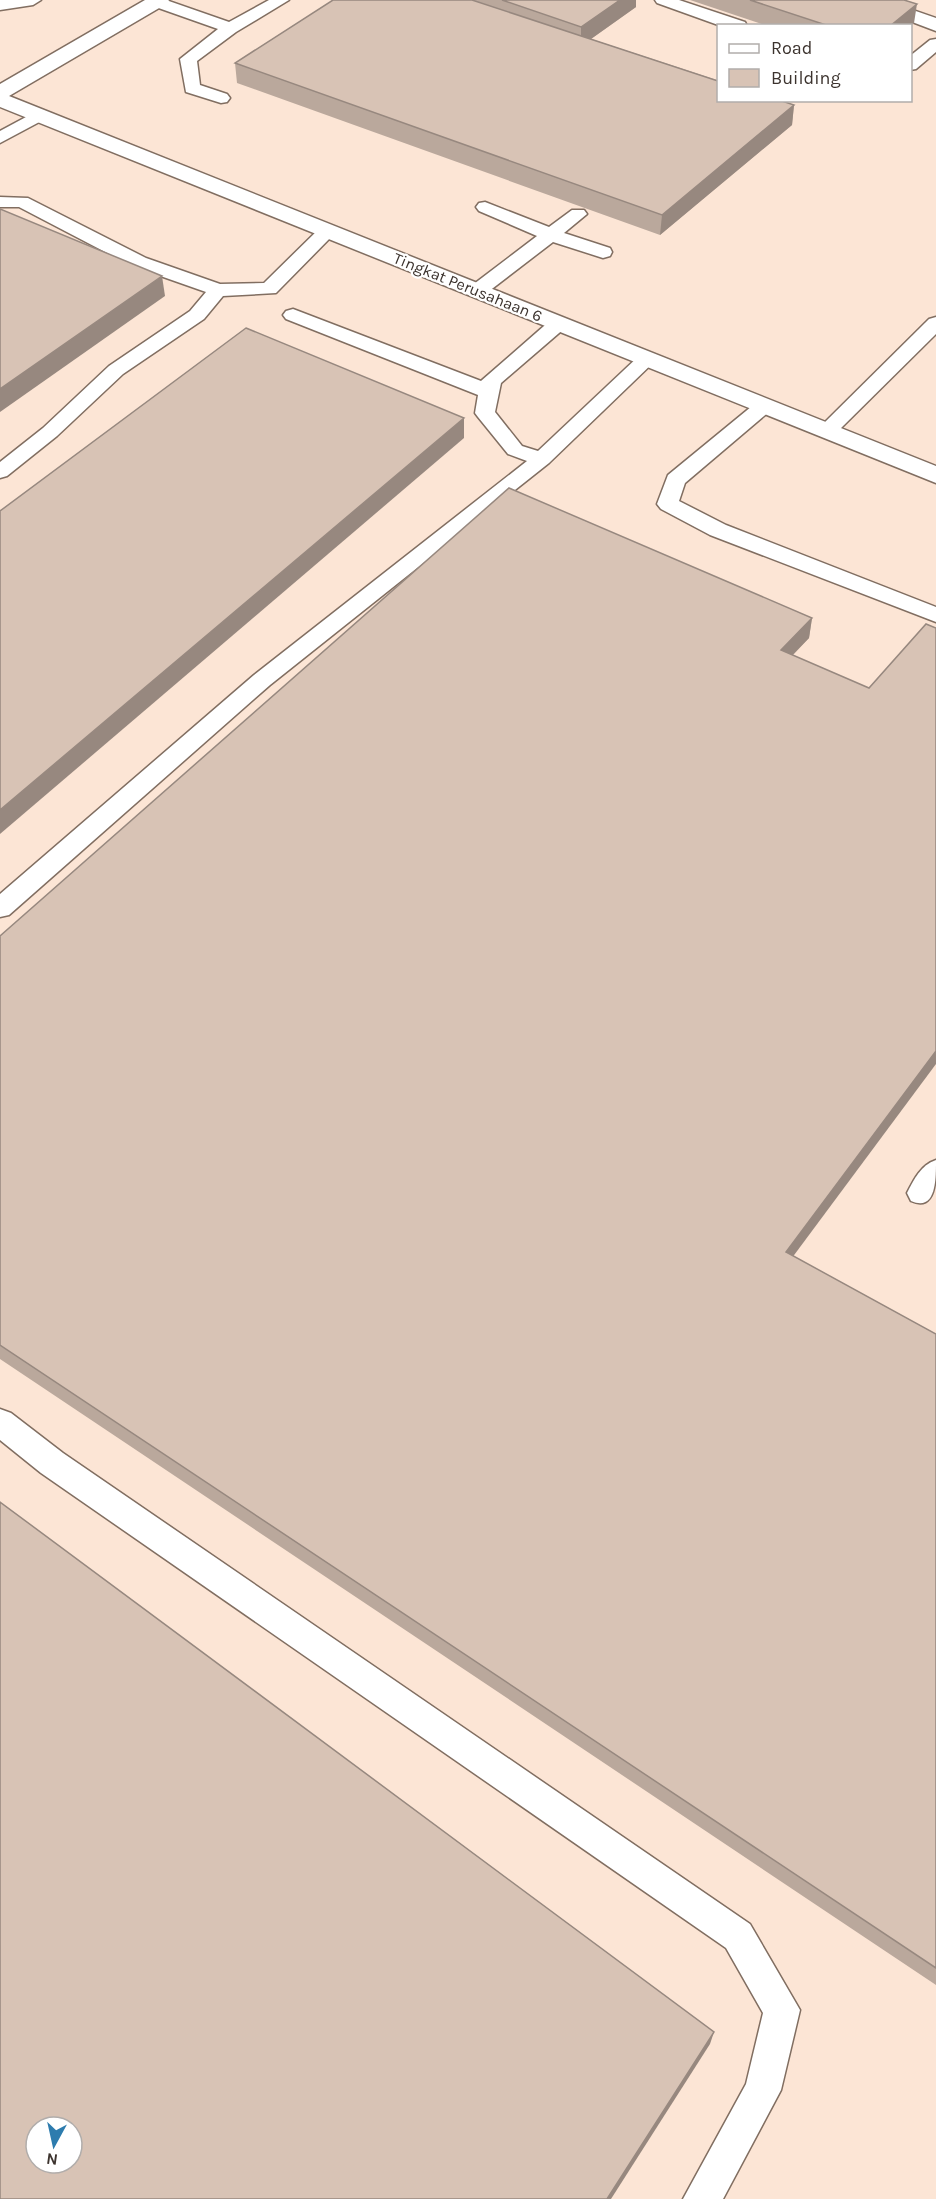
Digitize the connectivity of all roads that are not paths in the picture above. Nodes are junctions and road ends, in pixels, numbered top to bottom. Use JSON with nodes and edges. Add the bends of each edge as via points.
{"nodes":[{"id":1,"x":33,"y":0,"type":"edge"},
{"id":2,"x":281,"y":0,"type":"edge"},
{"id":3,"x":663,"y":0,"type":"edge"},
{"id":4,"x":868,"y":0,"type":"edge"},
{"id":5,"x":902,"y":0,"type":"edge"},
{"id":6,"x":158,"y":1,"type":"edge"},
{"id":7,"x":0,"y":5,"type":"edge"},
{"id":8,"x":936,"y":11,"type":"edge"},
{"id":9,"x":733,"y":24,"type":"edge"},
{"id":10,"x":936,"y":26,"type":"edge"},
{"id":11,"x":230,"y":28,"type":"junction"},
{"id":12,"x":936,"y":44,"type":"edge"},
{"id":13,"x":912,"y":63,"type":"edge"},
{"id":14,"x":0,"y":93,"type":"edge"},
{"id":15,"x":221,"y":98,"type":"dead end"},
{"id":16,"x":0,"y":100,"type":"edge"},
{"id":17,"x":39,"y":115,"type":"junction"},
{"id":18,"x":0,"y":138,"type":"edge"},
{"id":19,"x":0,"y":202,"type":"edge"},
{"id":20,"x":485,"y":207,"type":"dead end"},
{"id":21,"x":578,"y":214,"type":"edge"},
{"id":22,"x":328,"y":231,"type":"junction"},
{"id":23,"x":551,"y":234,"type":"junction"},
{"id":24,"x":603,"y":252,"type":"dead end"},
{"id":25,"x":218,"y":290,"type":"junction"},
{"id":26,"x":477,"y":291,"type":"junction"},
{"id":27,"x":293,"y":315,"type":"dead end"},
{"id":28,"x":559,"y":323,"type":"junction"},
{"id":29,"x":936,"y":323,"type":"edge"},
{"id":30,"x":647,"y":359,"type":"junction"},
{"id":31,"x":490,"y":392,"type":"junction"},
{"id":32,"x":764,"y":406,"type":"junction"},
{"id":33,"x":827,"y":431,"type":"junction"},
{"id":34,"x":542,"y":459,"type":"junction"},
{"id":35,"x":0,"y":472,"type":"edge"},
{"id":36,"x":936,"y":475,"type":"edge"},
{"id":37,"x":936,"y":615,"type":"edge"},
{"id":38,"x":0,"y":908,"type":"edge"},
{"id":39,"x":0,"y":1422,"type":"edge"},
{"id":40,"x":702,"y":2199,"type":"edge"}],
"edges":[{"from":1,"to":7,"type":"lane"},
{"from":2,"to":11,"type":"lane"},
{"from":3,"to":9,"type":"lane"},
{"from":4,"to":10,"type":"lane"},
{"from":5,"to":8,"type":"lane"},
{"from":6,"to":11,"type":"lane"},
{"from":6,"to":14,"type":"street"},
{"from":11,"to":15,"type":"lane","via":[[188,59],[192,88]]},
{"from":12,"to":13,"type":"lane"},
{"from":16,"to":17,"type":"street","name":"Tingkat Perusahaan 6"},
{"from":17,"to":18,"type":"lane"},
{"from":17,"to":22,"type":"street","name":"Tingkat Perusahaan 6"},
{"from":19,"to":25,"type":"lane","via":[[22,202],[139,262]]},
{"from":20,"to":23,"type":"lane"},
{"from":21,"to":23,"type":"lane"},
{"from":22,"to":25,"type":"lane","via":[[269,289]]},
{"from":22,"to":26,"type":"street","name":"Tingkat Perusahaan 6"},
{"from":23,"to":24,"type":"lane"},
{"from":23,"to":26,"type":"lane"},
{"from":25,"to":35,"type":"lane","via":[[197,315],[116,370]]},
{"from":26,"to":28,"type":"street","name":"Tingkat Perusahaan 6"},
{"from":27,"to":31,"type":"lane"},
{"from":28,"to":30,"type":"street","name":"Tingkat Perusahaan 6"},
{"from":28,"to":31,"type":"lane","via":[[491,381]]},
{"from":29,"to":33,"type":"lane"},
{"from":30,"to":32,"type":"street","name":"Tingkat Perusahaan 6"},
{"from":30,"to":34,"type":"lane"},
{"from":31,"to":34,"type":"lane","via":[[485,413],[515,450]]},
{"from":32,"to":33,"type":"street","name":"Tingkat Perusahaan 6"},
{"from":32,"to":37,"type":"lane","via":[[675,480],[668,504],[718,530]]},
{"from":33,"to":36,"type":"street","name":"Tingkat Perusahaan 6"},
{"from":34,"to":38,"type":"lane","via":[[262,680]]},
{"from":39,"to":40,"type":"lane","via":[[52,1463],[738,1936],[782,2010],[763,2090]]}]}
